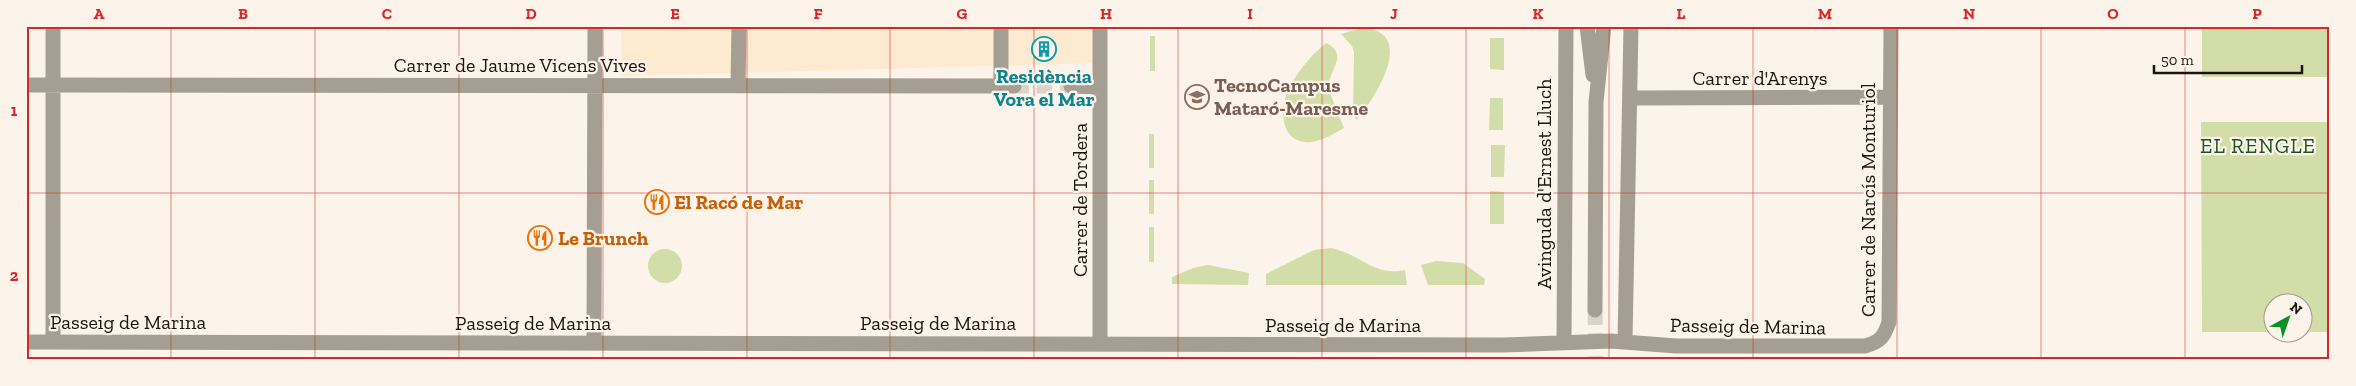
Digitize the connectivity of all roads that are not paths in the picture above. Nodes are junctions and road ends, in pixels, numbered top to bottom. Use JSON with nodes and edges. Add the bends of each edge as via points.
{"nodes":[{"id":1,"x":53,"y":26,"type":"edge"},
{"id":2,"x":595,"y":26,"type":"edge"},
{"id":3,"x":739,"y":26,"type":"edge"},
{"id":4,"x":1001,"y":26,"type":"edge"},
{"id":5,"x":1100,"y":26,"type":"edge"},
{"id":6,"x":1566,"y":26,"type":"edge"},
{"id":7,"x":1587,"y":26,"type":"edge"},
{"id":8,"x":1604,"y":26,"type":"edge"},
{"id":9,"x":1632,"y":26,"type":"edge"},
{"id":10,"x":1890,"y":26,"type":"edge"},
{"id":11,"x":595,"y":84,"type":"junction"},
{"id":12,"x":26,"y":85,"type":"edge"},
{"id":13,"x":53,"y":85,"type":"junction"},
{"id":14,"x":738,"y":85,"type":"junction"},
{"id":15,"x":1071,"y":86,"type":"tunnel mouth"},
{"id":16,"x":1100,"y":86,"type":"junction"},
{"id":17,"x":1632,"y":98,"type":"junction"},
{"id":18,"x":1889,"y":98,"type":"junction"},
{"id":19,"x":1596,"y":102,"type":"junction"},
{"id":20,"x":1595,"y":310,"type":"tunnel mouth"},
{"id":21,"x":1625,"y":341,"type":"junction"},
{"id":22,"x":26,"y":342,"type":"edge"},
{"id":23,"x":54,"y":342,"type":"junction"},
{"id":24,"x":594,"y":342,"type":"junction"},
{"id":25,"x":1564,"y":342,"type":"junction"},
{"id":26,"x":1100,"y":343,"type":"junction"},
{"id":27,"x":1850,"y":347,"type":"joint"}],
"edges":[{"from":1,"to":13,"type":"street"},
{"from":2,"to":11,"type":"street"},
{"from":3,"to":14,"type":"street"},
{"from":4,"to":14,"type":"street","name":"Carrer de Jaume Vicens Vives","via":[[1008,86]]},
{"from":5,"to":16,"type":"street","name":"Carrer de Tordera"},
{"from":6,"to":25,"type":"street","name":"Avinguda d'Ernest Lluch"},
{"from":7,"to":19,"type":"street"},
{"from":8,"to":19,"type":"street"},
{"from":9,"to":17,"type":"street"},
{"from":10,"to":18,"type":"street","name":"Carrer de Narcís Monturiol"},
{"from":11,"to":13,"type":"street","name":"Carrer de Jaume Vicens Vives"},
{"from":11,"to":14,"type":"street","name":"Carrer de Jaume Vicens Vives"},
{"from":11,"to":24,"type":"street"},
{"from":12,"to":13,"type":"street","name":"Carrer de Jaume Vicens Vives"},
{"from":13,"to":23,"type":"street"},
{"from":15,"to":16,"type":"street"},
{"from":16,"to":26,"type":"street","name":"Carrer de Tordera"},
{"from":17,"to":18,"type":"street","name":"Carrer d'Arenys"},
{"from":17,"to":21,"type":"street"},
{"from":18,"to":27,"type":"street","name":"Carrer de Narcís Monturiol","via":[[1889,322],[1878,342]]},
{"from":19,"to":20,"type":"street"},
{"from":21,"to":25,"type":"street","name":"Passeig de Marina"},
{"from":21,"to":27,"type":"street","name":"Passeig de Marina","via":[[1676,346]]},
{"from":22,"to":23,"type":"street","name":"Passeig de Marina"},
{"from":23,"to":24,"type":"street","name":"Passeig de Marina"},
{"from":24,"to":26,"type":"street","name":"Passeig de Marina"},
{"from":25,"to":26,"type":"street","name":"Passeig de Marina","via":[[1503,345]]}]}
